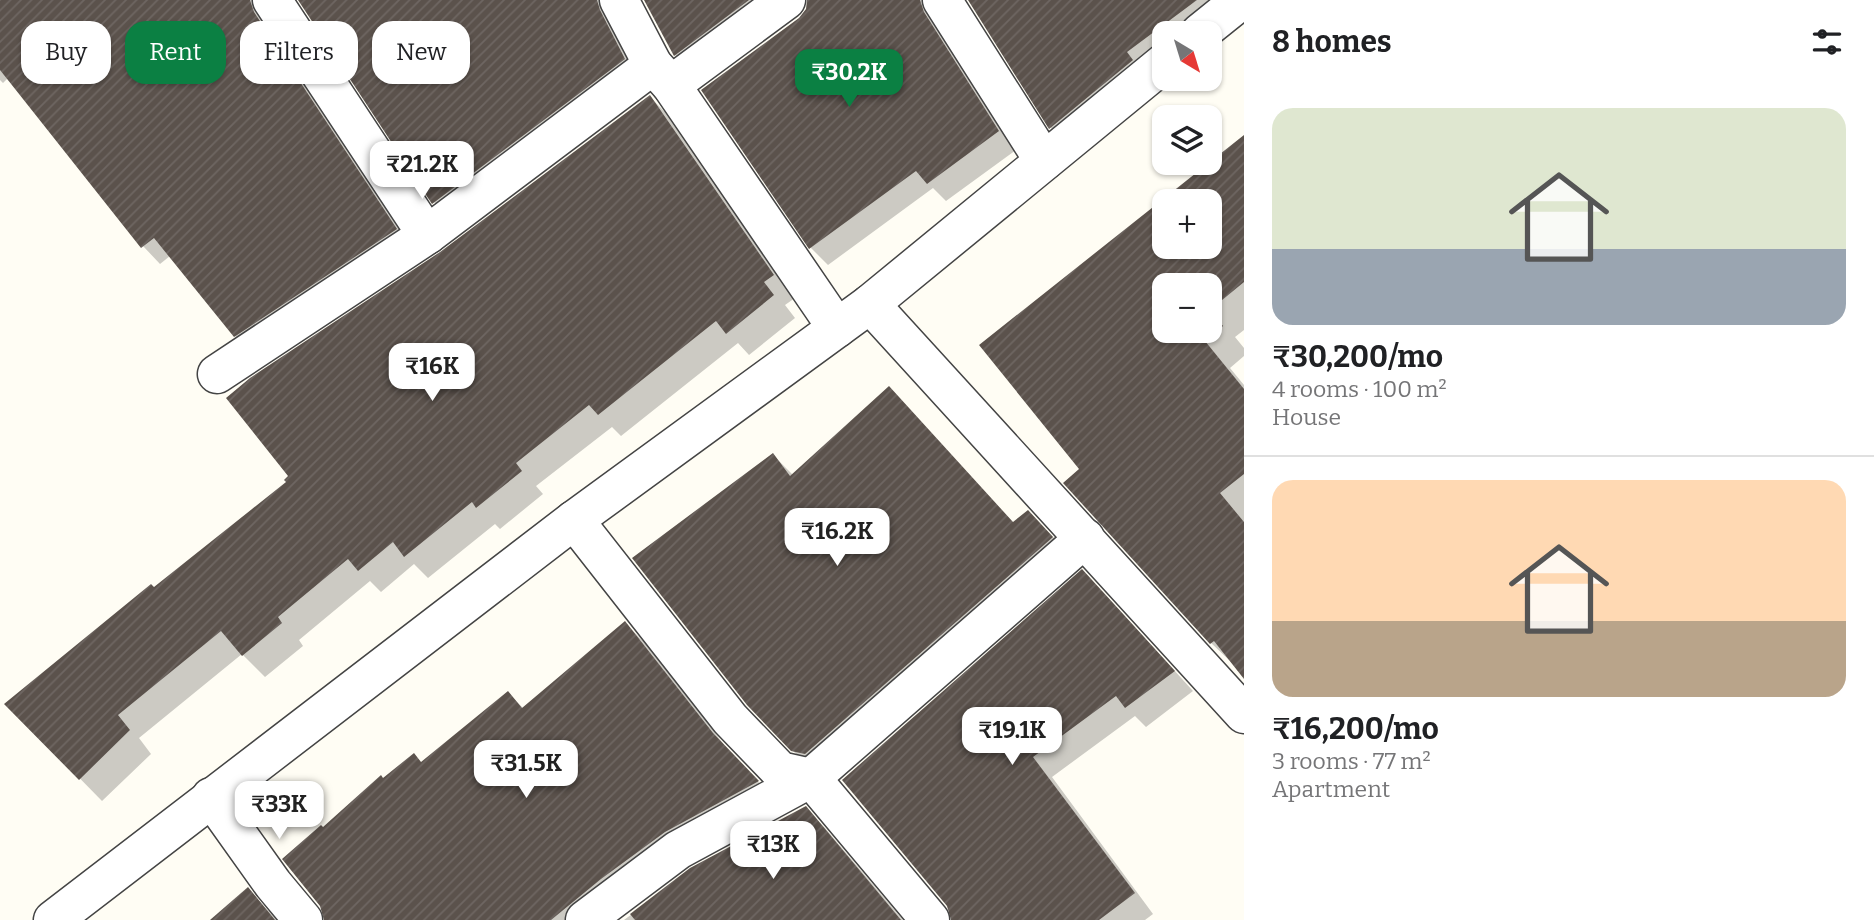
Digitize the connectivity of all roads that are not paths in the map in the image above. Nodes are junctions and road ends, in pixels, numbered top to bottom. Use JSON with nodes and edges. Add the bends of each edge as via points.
{"nodes":[{"id":1,"x":272,"y":0,"type":"edge"},
{"id":2,"x":620,"y":0,"type":"edge"},
{"id":3,"x":786,"y":0,"type":"edge"},
{"id":4,"x":942,"y":0,"type":"edge"},
{"id":5,"x":1241,"y":0,"type":"edge"},
{"id":6,"x":1215,"y":21,"type":"edge"},
{"id":7,"x":1152,"y":73,"type":"edge"},
{"id":8,"x":662,"y":75,"type":"junction"},
{"id":9,"x":1044,"y":161,"type":"junction"},
{"id":10,"x":427,"y":234,"type":"junction"},
{"id":11,"x":870,"y":304,"type":"junction"},
{"id":12,"x":837,"y":328,"type":"junction"},
{"id":13,"x":217,"y":374,"type":"dead end"},
{"id":14,"x":574,"y":520,"type":"junction"},
{"id":15,"x":1085,"y":538,"type":"junction"},
{"id":16,"x":1244,"y":715,"type":"edge"},
{"id":17,"x":811,"y":778,"type":"junction"},
{"id":18,"x":211,"y":797,"type":"junction"},
{"id":19,"x":53,"y":920,"type":"edge"},
{"id":20,"x":303,"y":920,"type":"edge"},
{"id":21,"x":585,"y":920,"type":"edge"},
{"id":22,"x":930,"y":920,"type":"edge"}],
"edges":[{"from":1,"to":10,"type":"street"},
{"from":2,"to":8,"type":"street"},
{"from":3,"to":8,"type":"street"},
{"from":4,"to":9,"type":"street"},
{"from":5,"to":6,"type":"street"},
{"from":7,"to":9,"type":"street"},
{"from":8,"to":10,"type":"street"},
{"from":8,"to":12,"type":"street"},
{"from":9,"to":11,"type":"street"},
{"from":10,"to":13,"type":"street"},
{"from":11,"to":12,"type":"street"},
{"from":11,"to":15,"type":"street"},
{"from":12,"to":14,"type":"street"},
{"from":14,"to":17,"type":"street","via":[[730,719],[780,771]]},
{"from":14,"to":18,"type":"street"},
{"from":15,"to":16,"type":"street"},
{"from":15,"to":17,"type":"street"},
{"from":17,"to":21,"type":"street","via":[[678,850]]},
{"from":17,"to":22,"type":"street"},
{"from":18,"to":19,"type":"street"},
{"from":18,"to":20,"type":"street"}]}
